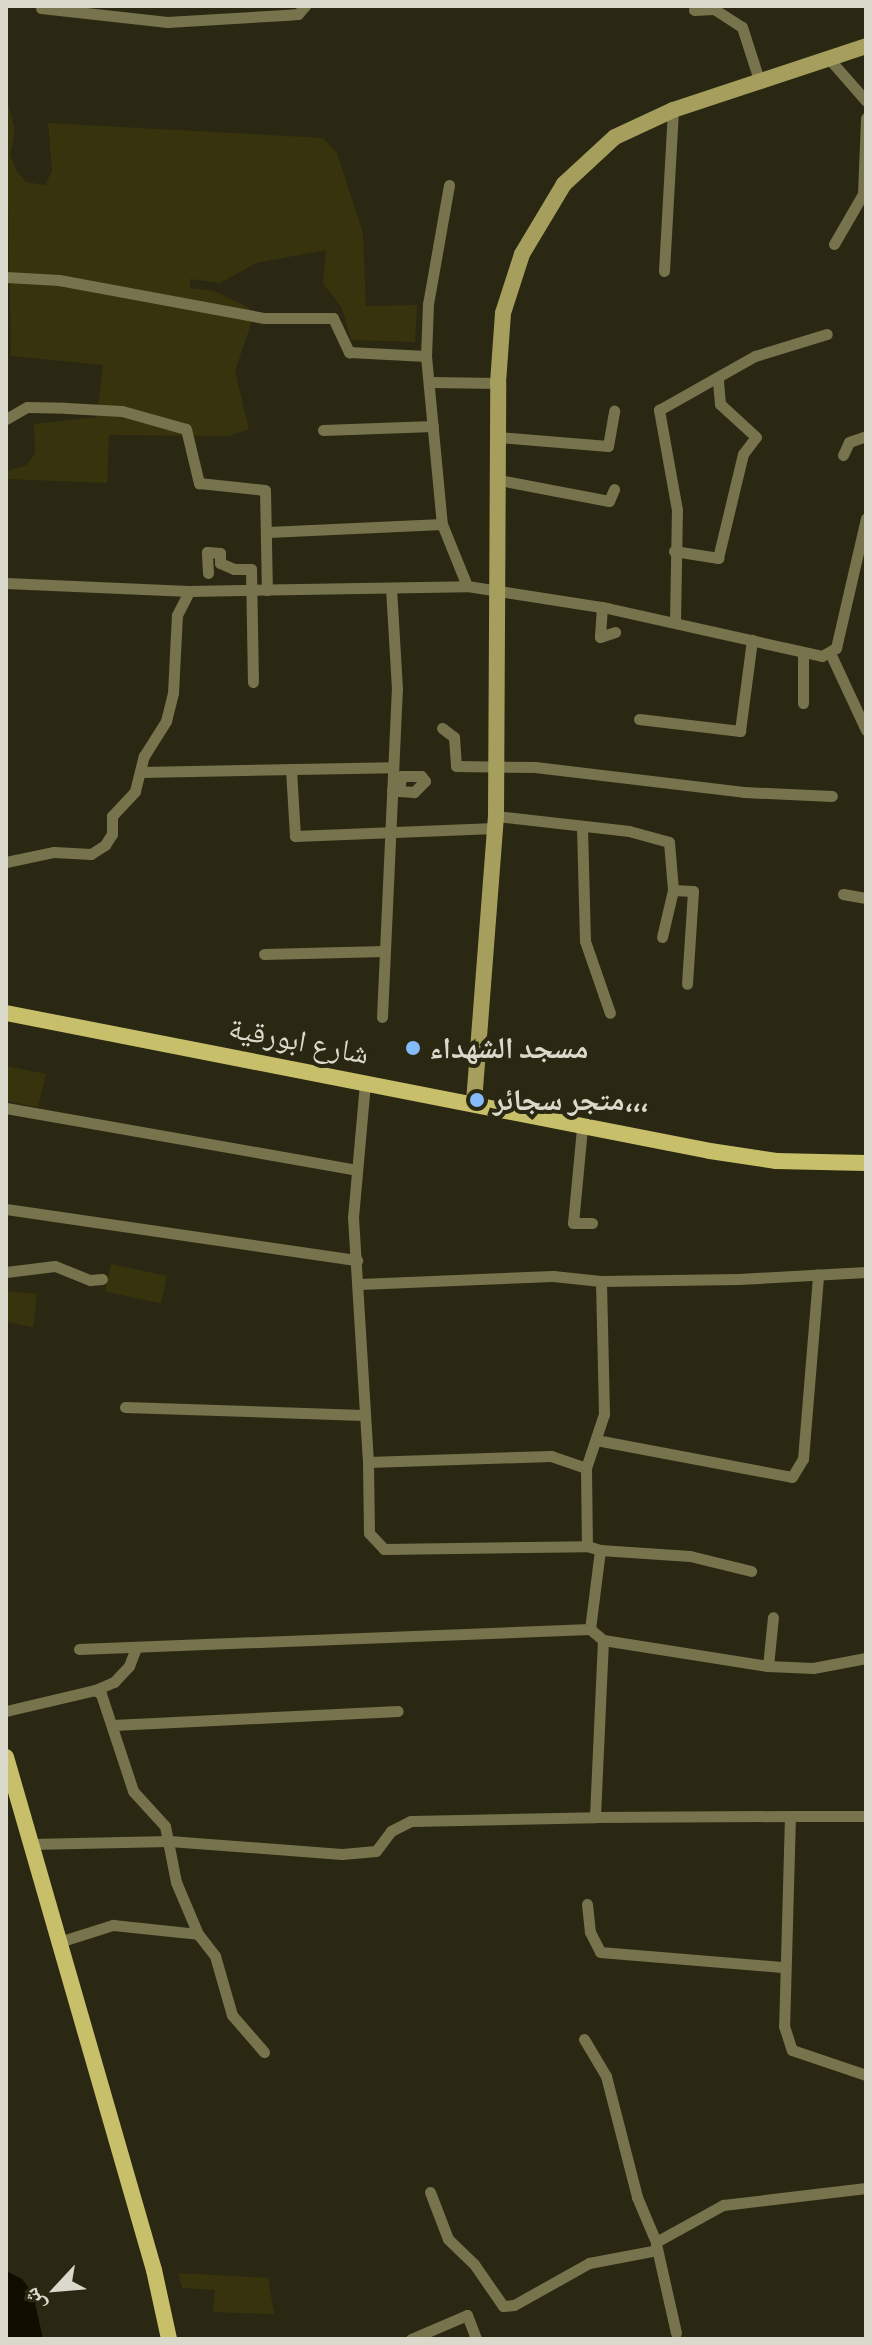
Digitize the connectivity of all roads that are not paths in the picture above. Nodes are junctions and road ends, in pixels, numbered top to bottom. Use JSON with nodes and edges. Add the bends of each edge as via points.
{"nodes":[{"id":1,"x":305,"y":6,"type":"edge"},
{"id":2,"x":41,"y":8,"type":"edge"},
{"id":3,"x":694,"y":10,"type":"dead end"},
{"id":4,"x":866,"y":46,"type":"edge"},
{"id":5,"x":831,"y":61,"type":"junction"},
{"id":6,"x":760,"y":83,"type":"junction"},
{"id":7,"x":866,"y":101,"type":"edge"},
{"id":8,"x":673,"y":110,"type":"junction"},
{"id":9,"x":866,"y":118,"type":"edge"},
{"id":10,"x":449,"y":185,"type":"dead end"},
{"id":11,"x":834,"y":244,"type":"dead end"},
{"id":12,"x":664,"y":271,"type":"dead end"},
{"id":13,"x":6,"y":277,"type":"edge"},
{"id":14,"x":827,"y":334,"type":"dead end"},
{"id":15,"x":426,"y":356,"type":"junction"},
{"id":16,"x":718,"y":379,"type":"junction"},
{"id":17,"x":430,"y":382,"type":"junction"},
{"id":18,"x":498,"y":383,"type":"junction"},
{"id":19,"x":614,"y":411,"type":"dead end"},
{"id":20,"x":6,"y":419,"type":"edge"},
{"id":21,"x":433,"y":426,"type":"junction"},
{"id":22,"x":323,"y":430,"type":"dead end"},
{"id":23,"x":866,"y":436,"type":"edge"},
{"id":24,"x":498,"y":437,"type":"junction"},
{"id":25,"x":843,"y":455,"type":"dead end"},
{"id":26,"x":499,"y":480,"type":"junction"},
{"id":27,"x":614,"y":489,"type":"dead end"},
{"id":28,"x":866,"y":518,"type":"edge"},
{"id":29,"x":442,"y":524,"type":"junction"},
{"id":30,"x":268,"y":532,"type":"junction"},
{"id":31,"x":674,"y":551,"type":"junction"},
{"id":32,"x":208,"y":573,"type":"dead end"},
{"id":33,"x":6,"y":583,"type":"edge"},
{"id":34,"x":467,"y":586,"type":"junction"},
{"id":35,"x":391,"y":589,"type":"junction"},
{"id":36,"x":499,"y":589,"type":"junction"},
{"id":37,"x":267,"y":590,"type":"junction"},
{"id":38,"x":189,"y":591,"type":"junction"},
{"id":39,"x":251,"y":591,"type":"junction"},
{"id":40,"x":602,"y":607,"type":"junction"},
{"id":41,"x":675,"y":622,"type":"junction"},
{"id":42,"x":615,"y":632,"type":"dead end"},
{"id":43,"x":752,"y":640,"type":"junction"},
{"id":44,"x":803,"y":652,"type":"junction"},
{"id":45,"x":831,"y":655,"type":"junction"},
{"id":46,"x":253,"y":682,"type":"dead end"},
{"id":47,"x":803,"y":703,"type":"dead end"},
{"id":48,"x":639,"y":719,"type":"dead end"},
{"id":49,"x":442,"y":728,"type":"dead end"},
{"id":50,"x":866,"y":730,"type":"edge"},
{"id":51,"x":393,"y":767,"type":"junction"},
{"id":52,"x":497,"y":767,"type":"junction"},
{"id":53,"x":291,"y":769,"type":"junction"},
{"id":54,"x":140,"y":772,"type":"junction"},
{"id":55,"x":832,"y":796,"type":"dead end"},
{"id":56,"x":496,"y":822,"type":"junction"},
{"id":57,"x":582,"y":827,"type":"junction"},
{"id":58,"x":389,"y":831,"type":"junction"},
{"id":59,"x":6,"y":862,"type":"edge"},
{"id":60,"x":673,"y":890,"type":"junction"},
{"id":61,"x":843,"y":894,"type":"dead end"},
{"id":62,"x":866,"y":898,"type":"edge"},
{"id":63,"x":662,"y":937,"type":"dead end"},
{"id":64,"x":384,"y":951,"type":"junction"},
{"id":65,"x":264,"y":954,"type":"dead end"},
{"id":66,"x":687,"y":984,"type":"dead end"},
{"id":67,"x":6,"y":1013,"type":"edge"},
{"id":68,"x":610,"y":1013,"type":"dead end"},
{"id":69,"x":382,"y":1017,"type":"dead end"},
{"id":70,"x":365,"y":1083,"type":"junction"},
{"id":71,"x":474,"y":1102,"type":"junction"},
{"id":72,"x":6,"y":1108,"type":"edge"},
{"id":73,"x":582,"y":1128,"type":"junction"},
{"id":74,"x":866,"y":1163,"type":"edge"},
{"id":75,"x":357,"y":1170,"type":"junction"},
{"id":76,"x":6,"y":1209,"type":"edge"},
{"id":77,"x":592,"y":1223,"type":"dead end"},
{"id":78,"x":357,"y":1260,"type":"junction"},
{"id":79,"x":6,"y":1272,"type":"edge"},
{"id":80,"x":866,"y":1272,"type":"edge"},
{"id":81,"x":818,"y":1275,"type":"junction"},
{"id":82,"x":102,"y":1279,"type":"dead end"},
{"id":83,"x":601,"y":1281,"type":"junction"},
{"id":84,"x":360,"y":1284,"type":"junction"},
{"id":85,"x":125,"y":1407,"type":"dead end"},
{"id":86,"x":363,"y":1415,"type":"junction"},
{"id":87,"x":596,"y":1440,"type":"junction"},
{"id":88,"x":368,"y":1462,"type":"junction"},
{"id":89,"x":586,"y":1468,"type":"junction"},
{"id":90,"x":587,"y":1546,"type":"junction"},
{"id":91,"x":600,"y":1550,"type":"junction"},
{"id":92,"x":751,"y":1571,"type":"dead end"},
{"id":93,"x":773,"y":1617,"type":"dead end"},
{"id":94,"x":590,"y":1629,"type":"junction"},
{"id":95,"x":603,"y":1640,"type":"junction"},
{"id":96,"x":136,"y":1648,"type":"junction"},
{"id":97,"x":79,"y":1649,"type":"dead end"},
{"id":98,"x":866,"y":1658,"type":"edge"},
{"id":99,"x":768,"y":1666,"type":"junction"},
{"id":100,"x":95,"y":1690,"type":"junction"},
{"id":101,"x":6,"y":1711,"type":"edge"},
{"id":102,"x":398,"y":1711,"type":"dead end"},
{"id":103,"x":113,"y":1725,"type":"junction"},
{"id":104,"x":6,"y":1757,"type":"edge"},
{"id":105,"x":790,"y":1816,"type":"junction"},
{"id":106,"x":866,"y":1816,"type":"edge"},
{"id":107,"x":595,"y":1817,"type":"junction"},
{"id":108,"x":169,"y":1841,"type":"junction"},
{"id":109,"x":31,"y":1844,"type":"junction"},
{"id":110,"x":587,"y":1904,"type":"dead end"},
{"id":111,"x":198,"y":1934,"type":"junction"},
{"id":112,"x":59,"y":1942,"type":"junction"},
{"id":113,"x":784,"y":1967,"type":"junction"},
{"id":114,"x":584,"y":2039,"type":"dead end"},
{"id":115,"x":264,"y":2052,"type":"dead end"},
{"id":116,"x":866,"y":2075,"type":"edge"},
{"id":117,"x":866,"y":2188,"type":"edge"},
{"id":118,"x":430,"y":2192,"type":"dead end"},
{"id":119,"x":656,"y":2246,"type":"junction"},
{"id":120,"x":676,"y":2333,"type":"dead end"},
{"id":121,"x":169,"y":2339,"type":"edge"},
{"id":122,"x":411,"y":2339,"type":"edge"},
{"id":123,"x":476,"y":2339,"type":"edge"}],
"edges":[{"from":1,"to":2,"type":"street","via":[[298,14],[167,22]]},
{"from":3,"to":6,"type":"street","via":[[714,9],[742,27]]},
{"from":4,"to":5,"type":"main road"},
{"from":5,"to":6,"type":"main road"},
{"from":5,"to":7,"type":"street"},
{"from":6,"to":8,"type":"main road"},
{"from":8,"to":12,"type":"street"},
{"from":8,"to":18,"type":"main road","via":[[615,137],[585,160],[541,218],[522,254],[503,313]]},
{"from":9,"to":11,"type":"street","via":[[863,194]]},
{"from":10,"to":15,"type":"street","via":[[428,304]]},
{"from":13,"to":15,"type":"street","via":[[59,280],[265,318],[333,318],[349,352]]},
{"from":14,"to":16,"type":"street","via":[[755,356]]},
{"from":15,"to":17,"type":"street"},
{"from":16,"to":31,"type":"street","via":[[659,410],[677,510]]},
{"from":16,"to":31,"type":"street","via":[[720,404],[756,437],[743,454],[718,558]]},
{"from":17,"to":18,"type":"street"},
{"from":17,"to":21,"type":"street"},
{"from":18,"to":24,"type":"main road"},
{"from":19,"to":24,"type":"street","via":[[608,446]]},
{"from":20,"to":30,"type":"street","via":[[27,407],[122,411],[186,429],[199,483],[265,490]]},
{"from":21,"to":22,"type":"street"},
{"from":21,"to":29,"type":"street"},
{"from":23,"to":25,"type":"street","via":[[849,442]]},
{"from":24,"to":26,"type":"main road"},
{"from":26,"to":27,"type":"street","via":[[609,501]]},
{"from":26,"to":36,"type":"main road"},
{"from":28,"to":45,"type":"street"},
{"from":29,"to":30,"type":"street"},
{"from":29,"to":34,"type":"street"},
{"from":30,"to":37,"type":"street"},
{"from":31,"to":41,"type":"street"},
{"from":32,"to":39,"type":"street","via":[[207,552],[220,553],[220,563],[251,569]]},
{"from":33,"to":38,"type":"street"},
{"from":34,"to":35,"type":"street"},
{"from":34,"to":36,"type":"street"},
{"from":35,"to":37,"type":"street"},
{"from":35,"to":51,"type":"street","via":[[397,689]]},
{"from":36,"to":40,"type":"street"},
{"from":36,"to":52,"type":"main road"},
{"from":37,"to":39,"type":"street"},
{"from":38,"to":39,"type":"street"},
{"from":38,"to":54,"type":"street","via":[[177,615],[173,693],[166,721]]},
{"from":39,"to":46,"type":"street"},
{"from":40,"to":41,"type":"street"},
{"from":40,"to":42,"type":"street","via":[[600,637]]},
{"from":41,"to":43,"type":"street"},
{"from":43,"to":44,"type":"street"},
{"from":43,"to":48,"type":"street","via":[[740,731]]},
{"from":44,"to":45,"type":"street"},
{"from":44,"to":47,"type":"street"},
{"from":45,"to":50,"type":"street"},
{"from":49,"to":52,"type":"street","via":[[454,737],[456,766]]},
{"from":51,"to":53,"type":"street"},
{"from":51,"to":58,"type":"street","via":[[396,790]]},
{"from":52,"to":55,"type":"street"},
{"from":52,"to":56,"type":"main road"},
{"from":53,"to":54,"type":"street"},
{"from":53,"to":58,"type":"street","via":[[295,836]]},
{"from":54,"to":59,"type":"street","via":[[135,791],[112,816],[112,834],[105,845],[91,854],[54,852]]},
{"from":56,"to":57,"type":"street"},
{"from":56,"to":58,"type":"street"},
{"from":56,"to":71,"type":"main road"},
{"from":57,"to":60,"type":"street","via":[[669,842]]},
{"from":57,"to":68,"type":"street","via":[[585,941]]},
{"from":58,"to":64,"type":"street"},
{"from":60,"to":63,"type":"street"},
{"from":60,"to":66,"type":"street","via":[[693,891]]},
{"from":61,"to":62,"type":"street"},
{"from":64,"to":65,"type":"street"},
{"from":64,"to":69,"type":"street"},
{"from":67,"to":70,"type":"main road","name":"شارع ابورقية"},
{"from":70,"to":71,"type":"main road","name":"شارع ابورقية"},
{"from":70,"to":75,"type":"street"},
{"from":71,"to":73,"type":"main road","name":"شارع ابورقية"},
{"from":72,"to":75,"type":"street"},
{"from":73,"to":74,"type":"main road","name":"شارع ابورقية","via":[[776,1161]]},
{"from":73,"to":77,"type":"street","via":[[573,1223]]},
{"from":75,"to":78,"type":"street"},
{"from":76,"to":78,"type":"street"},
{"from":78,"to":84,"type":"street"},
{"from":79,"to":82,"type":"street","via":[[55,1266],[90,1280]]},
{"from":80,"to":81,"type":"street"},
{"from":81,"to":83,"type":"street"},
{"from":81,"to":87,"type":"street","via":[[803,1459],[792,1477]]},
{"from":83,"to":84,"type":"street","via":[[553,1276]]},
{"from":83,"to":87,"type":"street","via":[[604,1414]]},
{"from":84,"to":86,"type":"street"},
{"from":85,"to":86,"type":"street"},
{"from":86,"to":88,"type":"street"},
{"from":87,"to":89,"type":"street"},
{"from":88,"to":89,"type":"street","via":[[551,1456]]},
{"from":88,"to":90,"type":"street","via":[[369,1533],[384,1549]]},
{"from":89,"to":90,"type":"street"},
{"from":90,"to":91,"type":"street"},
{"from":91,"to":92,"type":"street","via":[[690,1556]]},
{"from":91,"to":94,"type":"street"},
{"from":93,"to":99,"type":"street"},
{"from":94,"to":95,"type":"street"},
{"from":94,"to":96,"type":"street"},
{"from":95,"to":99,"type":"street"},
{"from":95,"to":107,"type":"street"},
{"from":96,"to":97,"type":"street"},
{"from":96,"to":100,"type":"street","via":[[114,1682]]},
{"from":98,"to":99,"type":"street","via":[[813,1668]]},
{"from":100,"to":101,"type":"street"},
{"from":100,"to":103,"type":"street","via":[[106,1702]]},
{"from":102,"to":103,"type":"street"},
{"from":103,"to":108,"type":"street","via":[[133,1791],[156,1811]]},
{"from":104,"to":109,"type":"main road"},
{"from":105,"to":106,"type":"street"},
{"from":105,"to":107,"type":"street"},
{"from":105,"to":113,"type":"street"},
{"from":107,"to":108,"type":"street","via":[[411,1821],[391,1831],[376,1851],[342,1854]]},
{"from":108,"to":109,"type":"street"},
{"from":108,"to":111,"type":"street","via":[[176,1882]]},
{"from":109,"to":112,"type":"main road"},
{"from":110,"to":113,"type":"street","via":[[590,1932],[600,1952]]},
{"from":111,"to":112,"type":"street","via":[[113,1925]]},
{"from":111,"to":115,"type":"street","via":[[215,1956],[232,2015]]},
{"from":112,"to":121,"type":"main road"},
{"from":113,"to":116,"type":"street","via":[[786,2046]]},
{"from":114,"to":119,"type":"street","via":[[606,2076],[637,2197]]},
{"from":117,"to":119,"type":"street","via":[[723,2205]]},
{"from":118,"to":119,"type":"street","via":[[448,2239],[474,2264],[503,2306],[514,2305],[589,2263]]},
{"from":119,"to":120,"type":"street"},
{"from":122,"to":123,"type":"street","via":[[467,2315]]}]}
